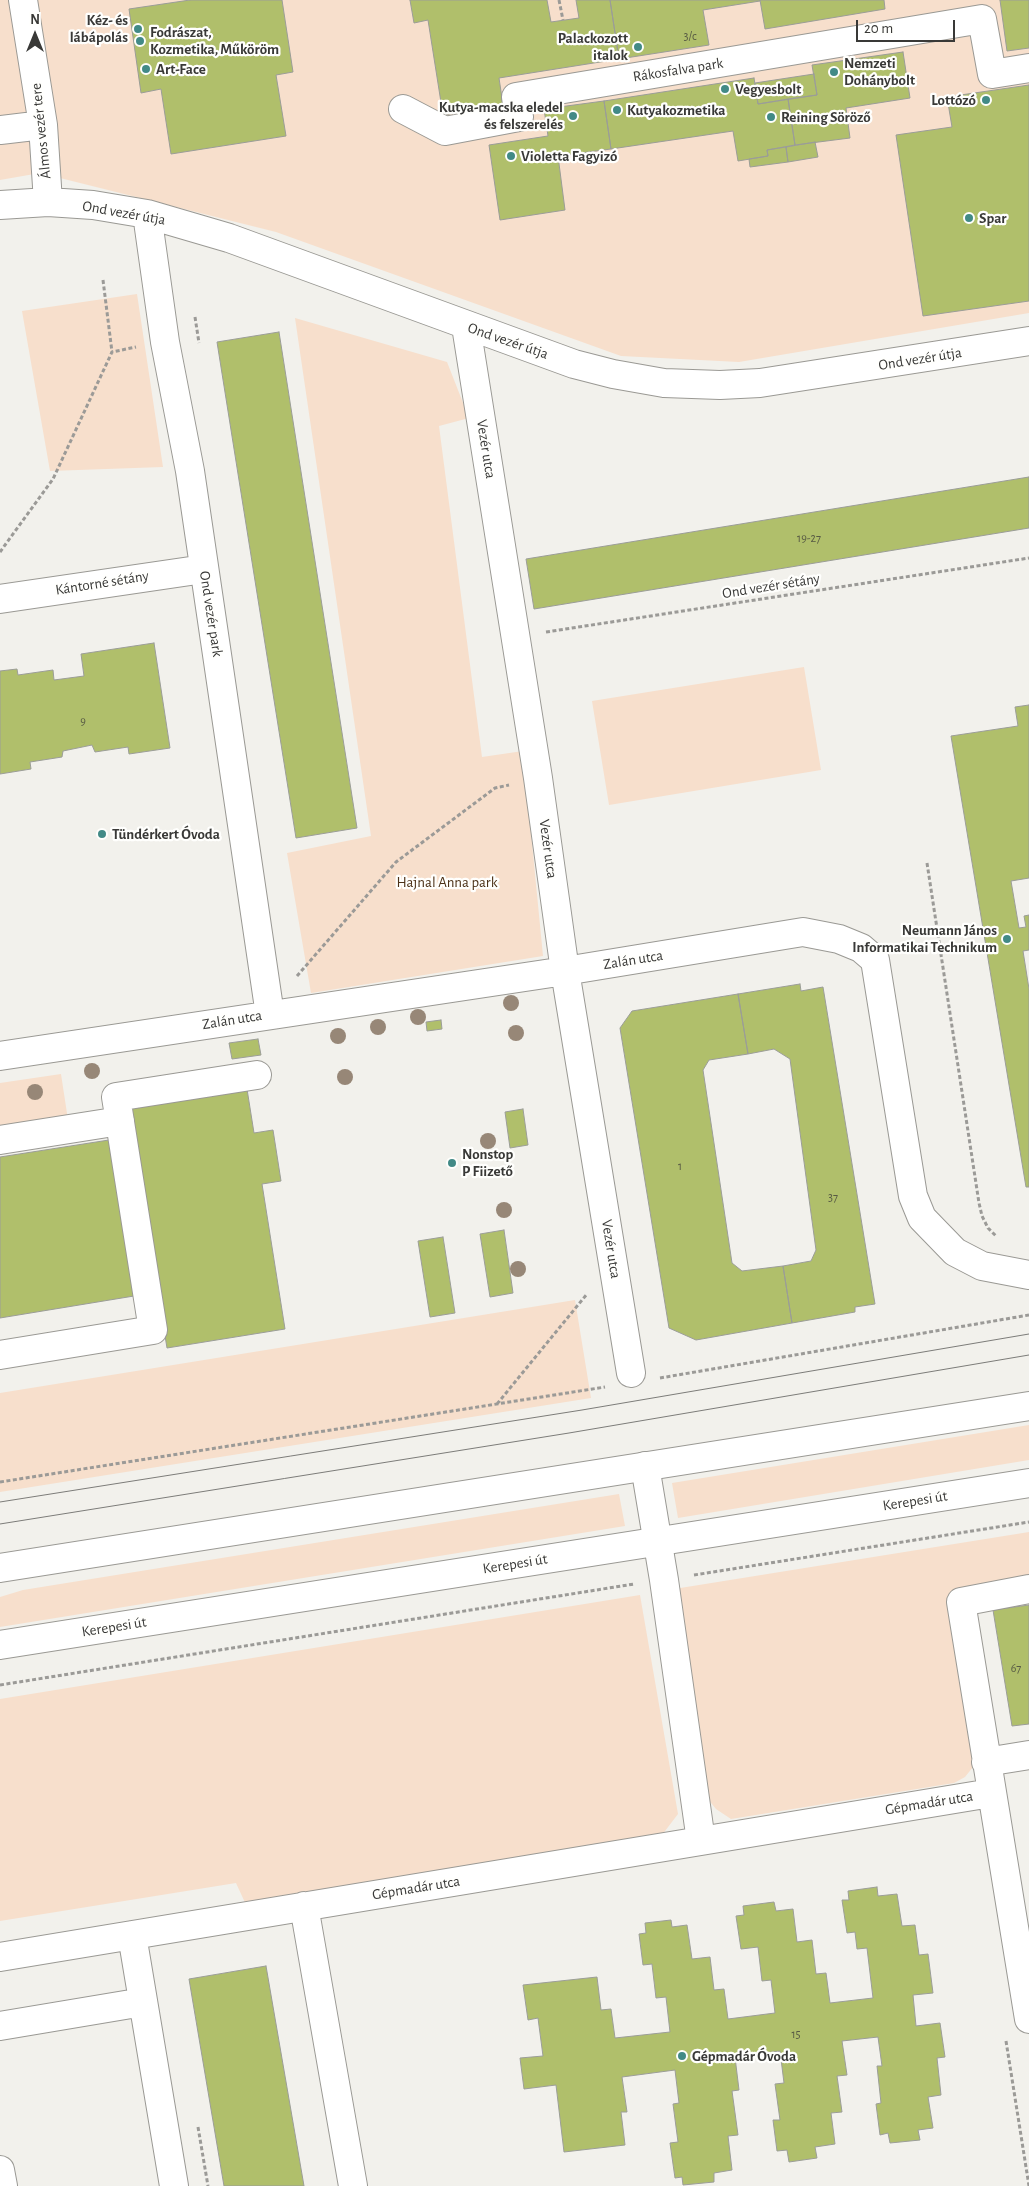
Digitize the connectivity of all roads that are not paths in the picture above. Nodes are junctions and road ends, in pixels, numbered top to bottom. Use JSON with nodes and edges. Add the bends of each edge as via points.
{"nodes":[{"id":1,"x":22,"y":0,"type":"edge"},
{"id":2,"x":987,"y":10,"type":"edge"},
{"id":3,"x":1029,"y":68,"type":"edge"},
{"id":4,"x":403,"y":109,"type":"dead end"},
{"id":5,"x":43,"y":125,"type":"junction"},
{"id":6,"x":0,"y":130,"type":"edge"},
{"id":7,"x":48,"y":202,"type":"junction"},
{"id":8,"x":0,"y":205,"type":"edge"},
{"id":9,"x":147,"y":214,"type":"junction"},
{"id":10,"x":466,"y":326,"type":"junction"},
{"id":11,"x":1029,"y":341,"type":"edge"},
{"id":12,"x":204,"y":569,"type":"junction"},
{"id":13,"x":0,"y":599,"type":"edge"},
{"id":14,"x":565,"y":972,"type":"junction"},
{"id":15,"x":285,"y":1020,"type":"junction"},
{"id":16,"x":0,"y":1056,"type":"edge"},
{"id":17,"x":257,"y":1075,"type":"dead end"},
{"id":18,"x":120,"y":1121,"type":"junction"},
{"id":19,"x":0,"y":1140,"type":"edge"},
{"id":20,"x":1029,"y":1275,"type":"edge"},
{"id":21,"x":0,"y":1355,"type":"edge"},
{"id":22,"x":632,"y":1380,"type":"road end"},
{"id":23,"x":1029,"y":1406,"type":"edge"},
{"id":24,"x":645,"y":1466,"type":"junction"},
{"id":25,"x":1029,"y":1483,"type":"edge"},
{"id":26,"x":658,"y":1541,"type":"junction"},
{"id":27,"x":0,"y":1568,"type":"edge"},
{"id":28,"x":1029,"y":1589,"type":"edge"},
{"id":29,"x":0,"y":1645,"type":"edge"},
{"id":30,"x":1029,"y":1756,"type":"edge"},
{"id":31,"x":986,"y":1762,"type":"junction"},
{"id":32,"x":991,"y":1793,"type":"junction"},
{"id":33,"x":700,"y":1841,"type":"junction"},
{"id":34,"x":304,"y":1906,"type":"junction"},
{"id":35,"x":132,"y":1935,"type":"junction"},
{"id":36,"x":0,"y":1957,"type":"edge"},
{"id":37,"x":143,"y":2002,"type":"junction"},
{"id":38,"x":1029,"y":2019,"type":"edge"},
{"id":39,"x":0,"y":2026,"type":"edge"},
{"id":40,"x":0,"y":2170,"type":"edge"},
{"id":41,"x":3,"y":2186,"type":"edge"},
{"id":42,"x":174,"y":2186,"type":"edge"},
{"id":43,"x":353,"y":2186,"type":"edge"}],
"edges":[{"from":1,"to":5,"type":"street","name":"Álmos vezér tere"},
{"from":2,"to":3,"type":"street","name":"Rákosfalva park","via":[[992,74]]},
{"from":2,"to":4,"type":"street","name":"Rákosfalva park","via":[[516,97],[519,117],[445,131]]},
{"from":5,"to":6,"type":"street"},
{"from":5,"to":7,"type":"street","name":"Álmos vezér tere"},
{"from":7,"to":8,"type":"street","name":"Ond vezér útja"},
{"from":7,"to":9,"type":"street","name":"Ond vezér útja"},
{"from":9,"to":10,"type":"street","name":"Ond vezér útja","via":[[229,238]]},
{"from":9,"to":12,"type":"street","name":"Ond vezér park","via":[[165,342],[190,471]]},
{"from":10,"to":11,"type":"street","name":"Ond vezér útja","via":[[574,364],[613,374],[664,383],[720,385],[804,377]]},
{"from":10,"to":14,"type":"street","name":"Vezér utca","via":[[538,778]]},
{"from":12,"to":13,"type":"street","name":"Kántorné sétány"},
{"from":12,"to":15,"type":"street","name":"Ond vezér park"},
{"from":14,"to":15,"type":"street","name":"Zalán utca"},
{"from":14,"to":20,"type":"street","name":"Zalán utca","via":[[804,932],[839,939],[861,948],[875,960],[914,1196],[922,1218],[955,1252],[982,1266]]},
{"from":14,"to":22,"type":"street","name":"Vezér utca"},
{"from":15,"to":16,"type":"street","name":"Zalán utca"},
{"from":17,"to":18,"type":"street","via":[[116,1097]]},
{"from":18,"to":19,"type":"street"},
{"from":18,"to":21,"type":"street","via":[[153,1330]]},
{"from":23,"to":24,"type":"street"},
{"from":24,"to":26,"type":"street"},
{"from":24,"to":27,"type":"street"},
{"from":25,"to":26,"type":"street","name":"Kerepesi út"},
{"from":26,"to":29,"type":"street","name":"Kerepesi út"},
{"from":26,"to":33,"type":"street"},
{"from":28,"to":31,"type":"street","via":[[961,1602]]},
{"from":30,"to":31,"type":"street"},
{"from":31,"to":32,"type":"street"},
{"from":32,"to":33,"type":"street","name":"Gépmadár utca"},
{"from":32,"to":38,"type":"street","name":"Gépmadár utca"},
{"from":33,"to":34,"type":"street","name":"Gépmadár utca"},
{"from":34,"to":35,"type":"street","name":"Gépmadár utca"},
{"from":34,"to":43,"type":"street"},
{"from":35,"to":36,"type":"street","name":"Gépmadár utca"},
{"from":35,"to":37,"type":"street"},
{"from":37,"to":39,"type":"street"},
{"from":37,"to":42,"type":"street"},
{"from":40,"to":41,"type":"street"}]}
